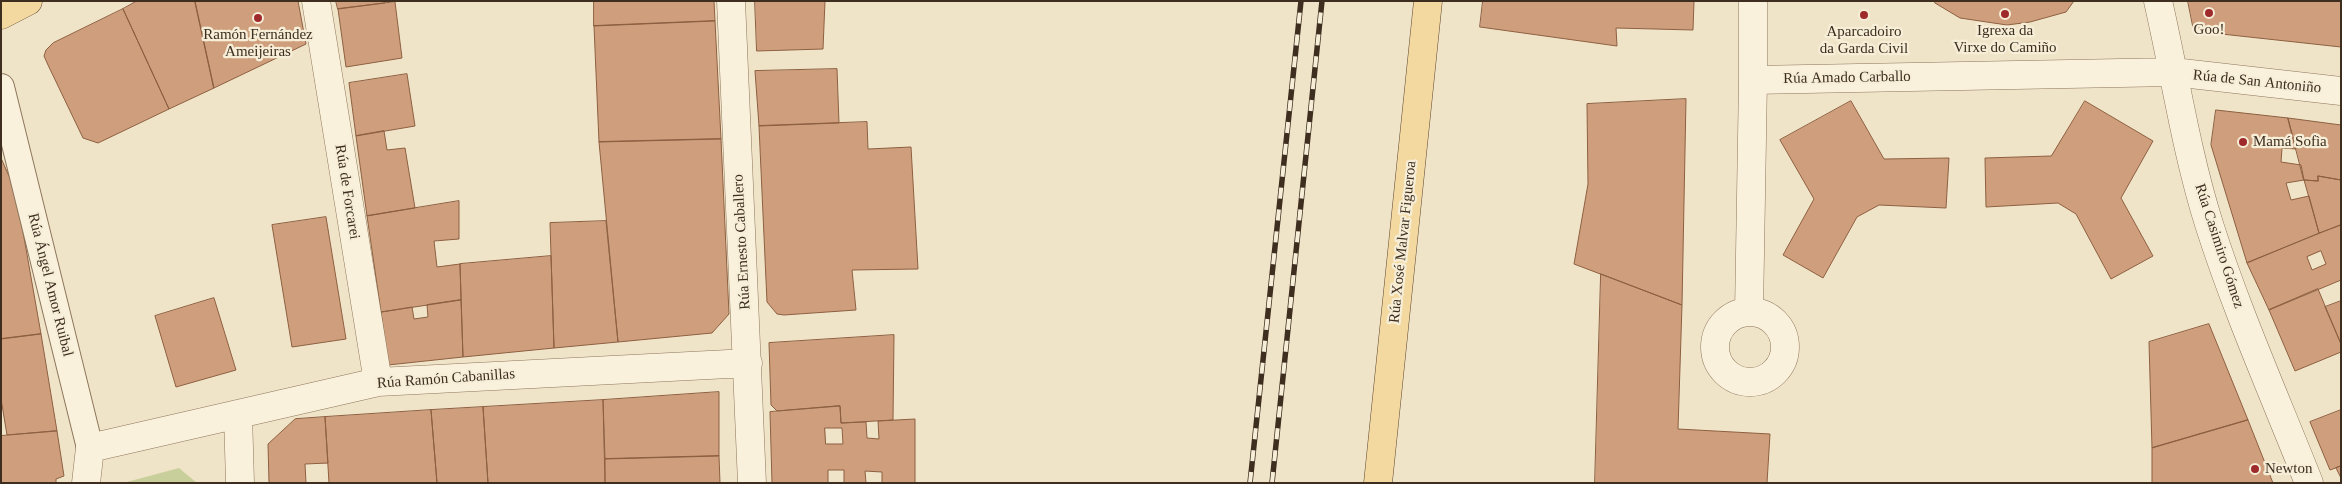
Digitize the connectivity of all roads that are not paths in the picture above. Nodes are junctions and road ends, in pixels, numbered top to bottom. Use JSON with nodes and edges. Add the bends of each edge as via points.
{"nodes":[{"id":1,"x":28,"y":1,"type":"edge"},
{"id":2,"x":316,"y":1,"type":"edge"},
{"id":3,"x":731,"y":1,"type":"edge"},
{"id":4,"x":1428,"y":1,"type":"edge"},
{"id":5,"x":1753,"y":1,"type":"edge"},
{"id":6,"x":2158,"y":1,"type":"edge"},
{"id":7,"x":1,"y":14,"type":"edge"},
{"id":8,"x":2173,"y":72,"type":"junction"},
{"id":9,"x":1753,"y":80,"type":"junction"},
{"id":10,"x":1,"y":87,"type":"edge"},
{"id":11,"x":2341,"y":91,"type":"edge"},
{"id":12,"x":1749,"y":312,"type":"dead end"},
{"id":13,"x":748,"y":363,"type":"junction"},
{"id":14,"x":378,"y":382,"type":"junction"},
{"id":15,"x":238,"y":414,"type":"junction"},
{"id":16,"x":90,"y":448,"type":"junction"},
{"id":17,"x":86,"y":483,"type":"edge"},
{"id":18,"x":240,"y":483,"type":"edge"},
{"id":19,"x":752,"y":483,"type":"edge"},
{"id":20,"x":1378,"y":483,"type":"edge"},
{"id":21,"x":2309,"y":483,"type":"edge"}],
"edges":[{"from":1,"to":7,"type":"main road"},
{"from":2,"to":14,"type":"street","name":"Rúa de Forcarei"},
{"from":3,"to":13,"type":"street","name":"Rúa Ernesto Caballero"},
{"from":4,"to":20,"type":"main road","name":"Rúa Xosé Malvar Figueroa"},
{"from":5,"to":9,"type":"street"},
{"from":6,"to":8,"type":"street","name":"Rúa Casimiro Gómez"},
{"from":8,"to":9,"type":"street","name":"Rúa Amado Carballo"},
{"from":8,"to":11,"type":"street","name":"Rúa de San Antoniño"},
{"from":8,"to":21,"type":"street","name":"Rúa Casimiro Gómez","via":[[2198,183],[2224,269]]},
{"from":9,"to":12,"type":"street"},
{"from":10,"to":16,"type":"street","name":"Rúa Ángel Amor Ruibal"},
{"from":13,"to":14,"type":"street","name":"Rúa Ramón Cabanillas"},
{"from":13,"to":19,"type":"street","name":"Rúa Ernesto Caballero"},
{"from":14,"to":15,"type":"street","name":"Rúa Ramón Cabanillas"},
{"from":15,"to":16,"type":"street","name":"Rúa Ramón Cabanillas"},
{"from":15,"to":18,"type":"street"},
{"from":16,"to":17,"type":"street","name":"Rúa Ángel Amor Ruibal"}]}
